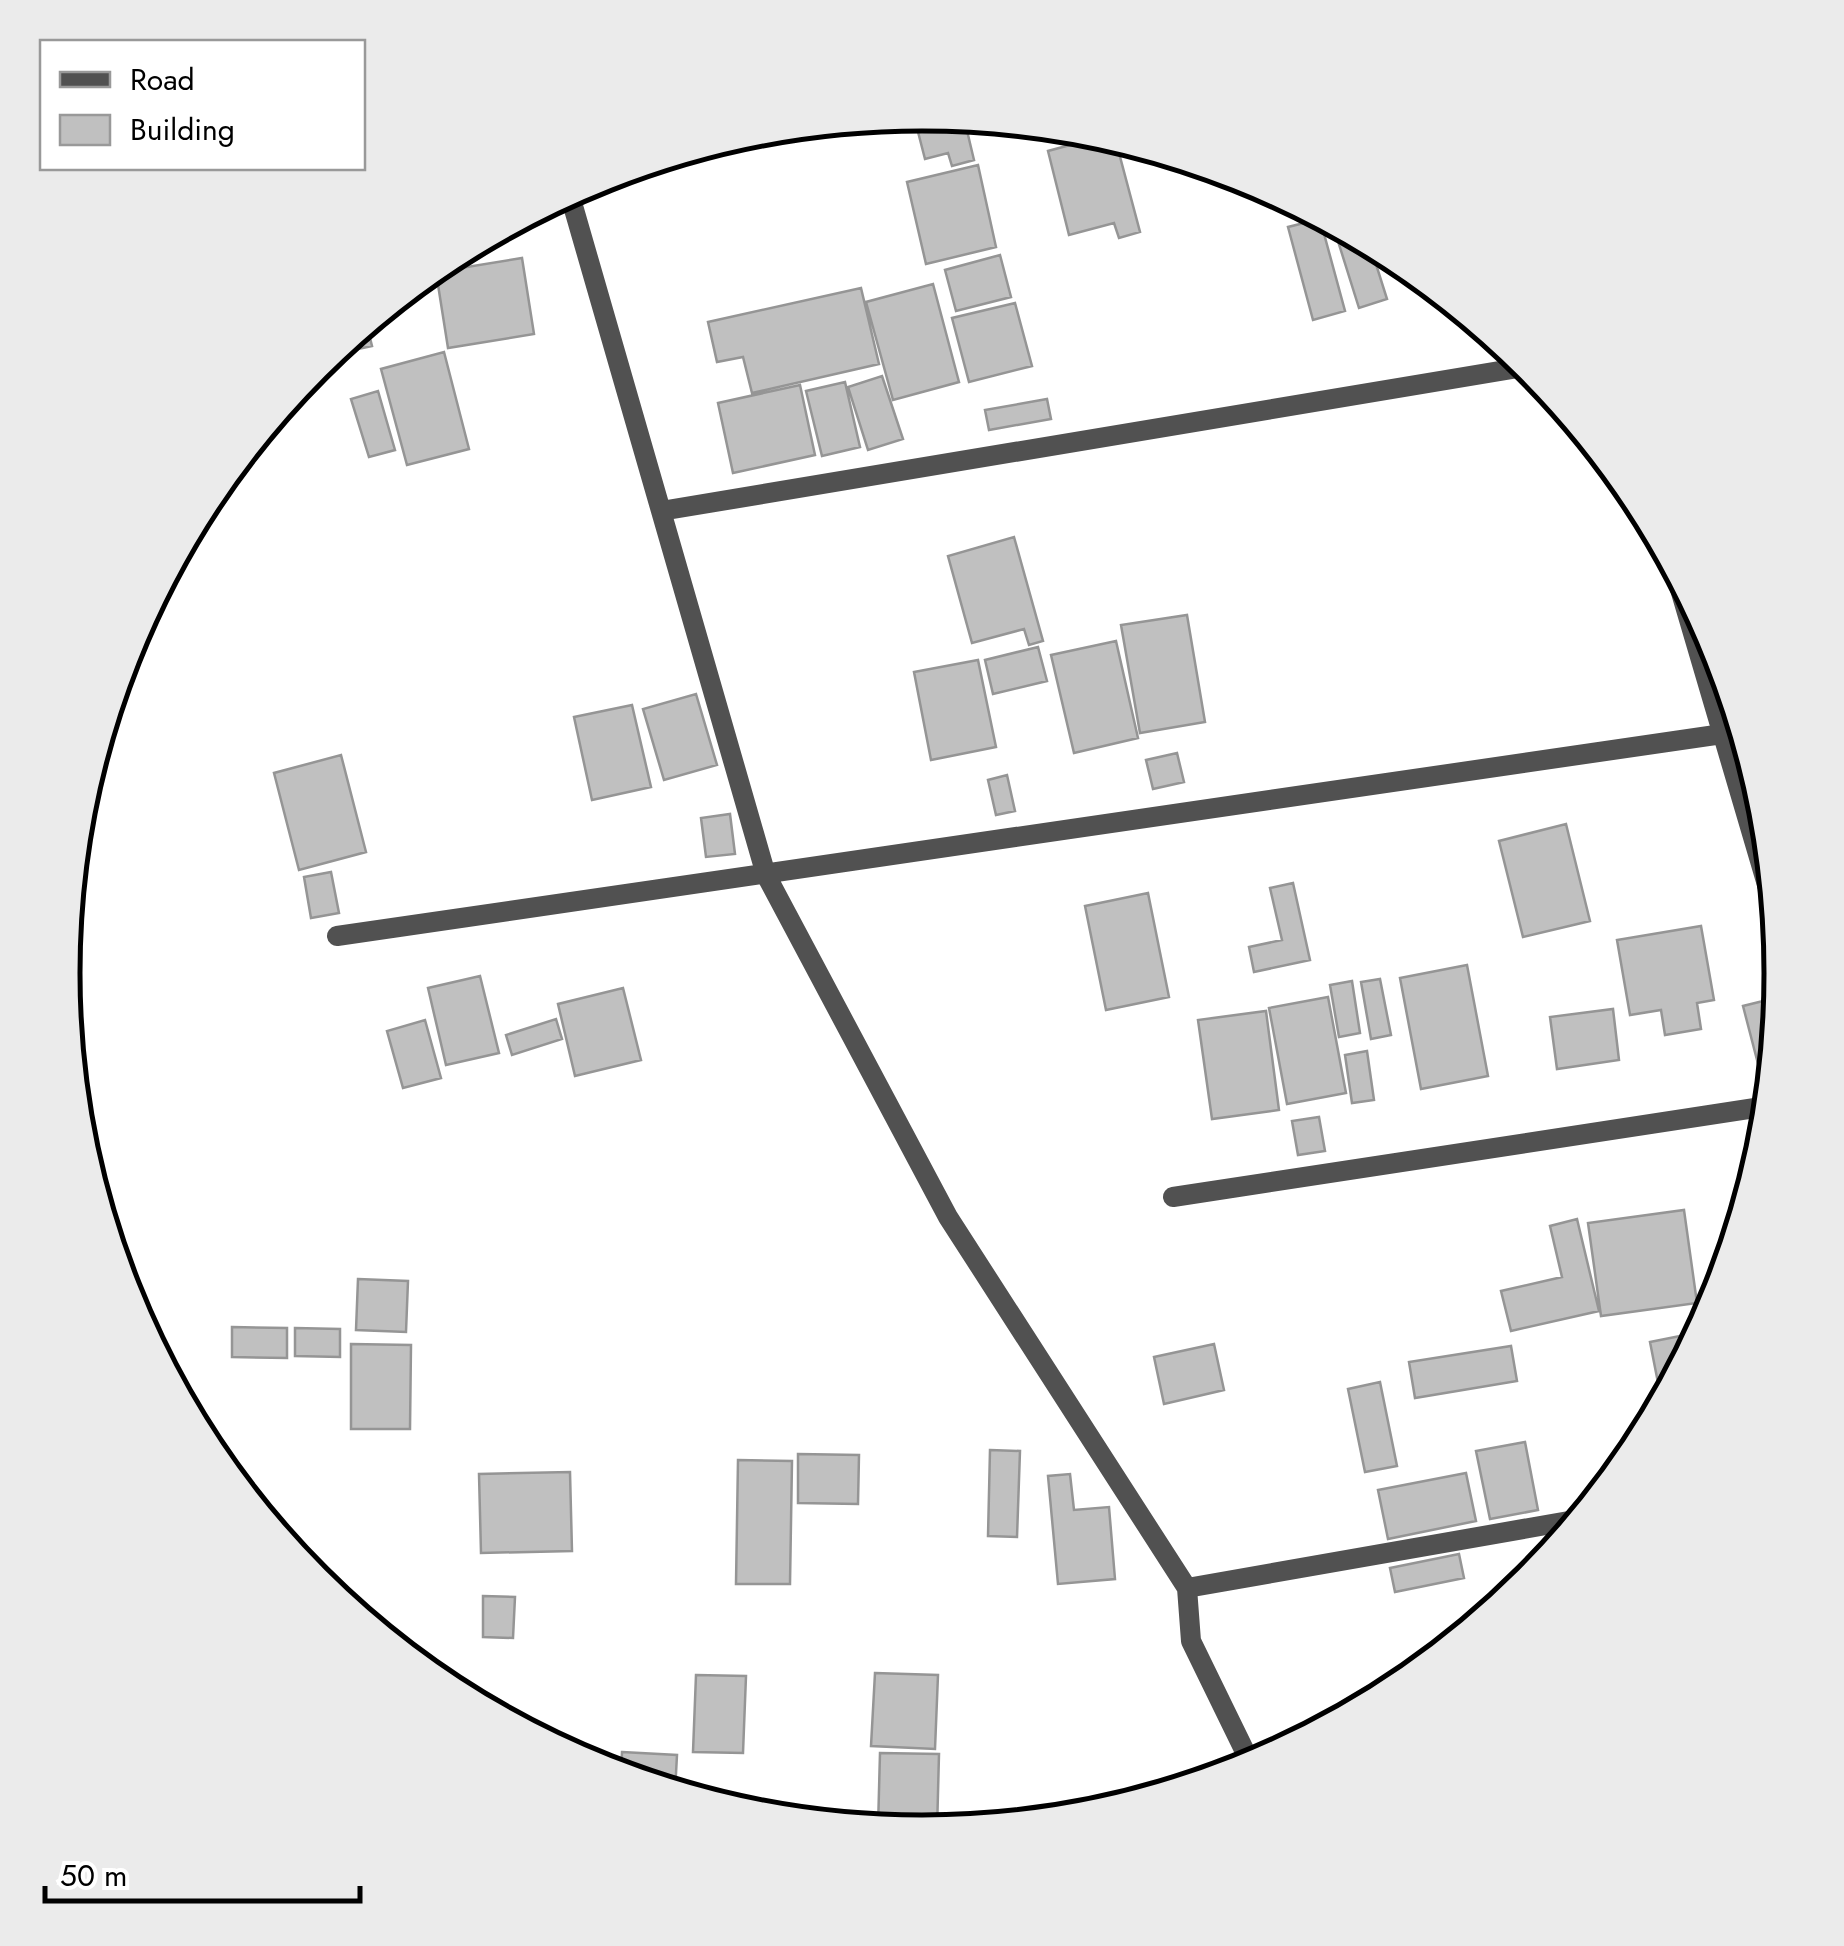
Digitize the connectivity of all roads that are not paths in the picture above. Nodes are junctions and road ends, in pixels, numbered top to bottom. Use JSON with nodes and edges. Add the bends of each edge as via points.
{"nodes":[{"id":1,"x":574,"y":207,"type":"edge"},
{"id":2,"x":1508,"y":370,"type":"edge"},
{"id":3,"x":661,"y":510,"type":"junction"},
{"id":4,"x":1729,"y":734,"type":"edge"},
{"id":5,"x":766,"y":875,"type":"junction"},
{"id":6,"x":337,"y":936,"type":"dead end"},
{"id":7,"x":1753,"y":1108,"type":"edge"},
{"id":8,"x":1173,"y":1197,"type":"dead end"},
{"id":9,"x":1560,"y":1523,"type":"edge"},
{"id":10,"x":1187,"y":1588,"type":"junction"},
{"id":11,"x":1245,"y":1751,"type":"edge"}],
"edges":[{"from":1,"to":3,"type":"street"},
{"from":2,"to":3,"type":"street"},
{"from":3,"to":5,"type":"street"},
{"from":4,"to":5,"type":"street"},
{"from":5,"to":6,"type":"street"},
{"from":5,"to":10,"type":"street","via":[[948,1217]]},
{"from":7,"to":8,"type":"street"},
{"from":9,"to":10,"type":"street"},
{"from":10,"to":11,"type":"street","via":[[1190,1640]]}]}
